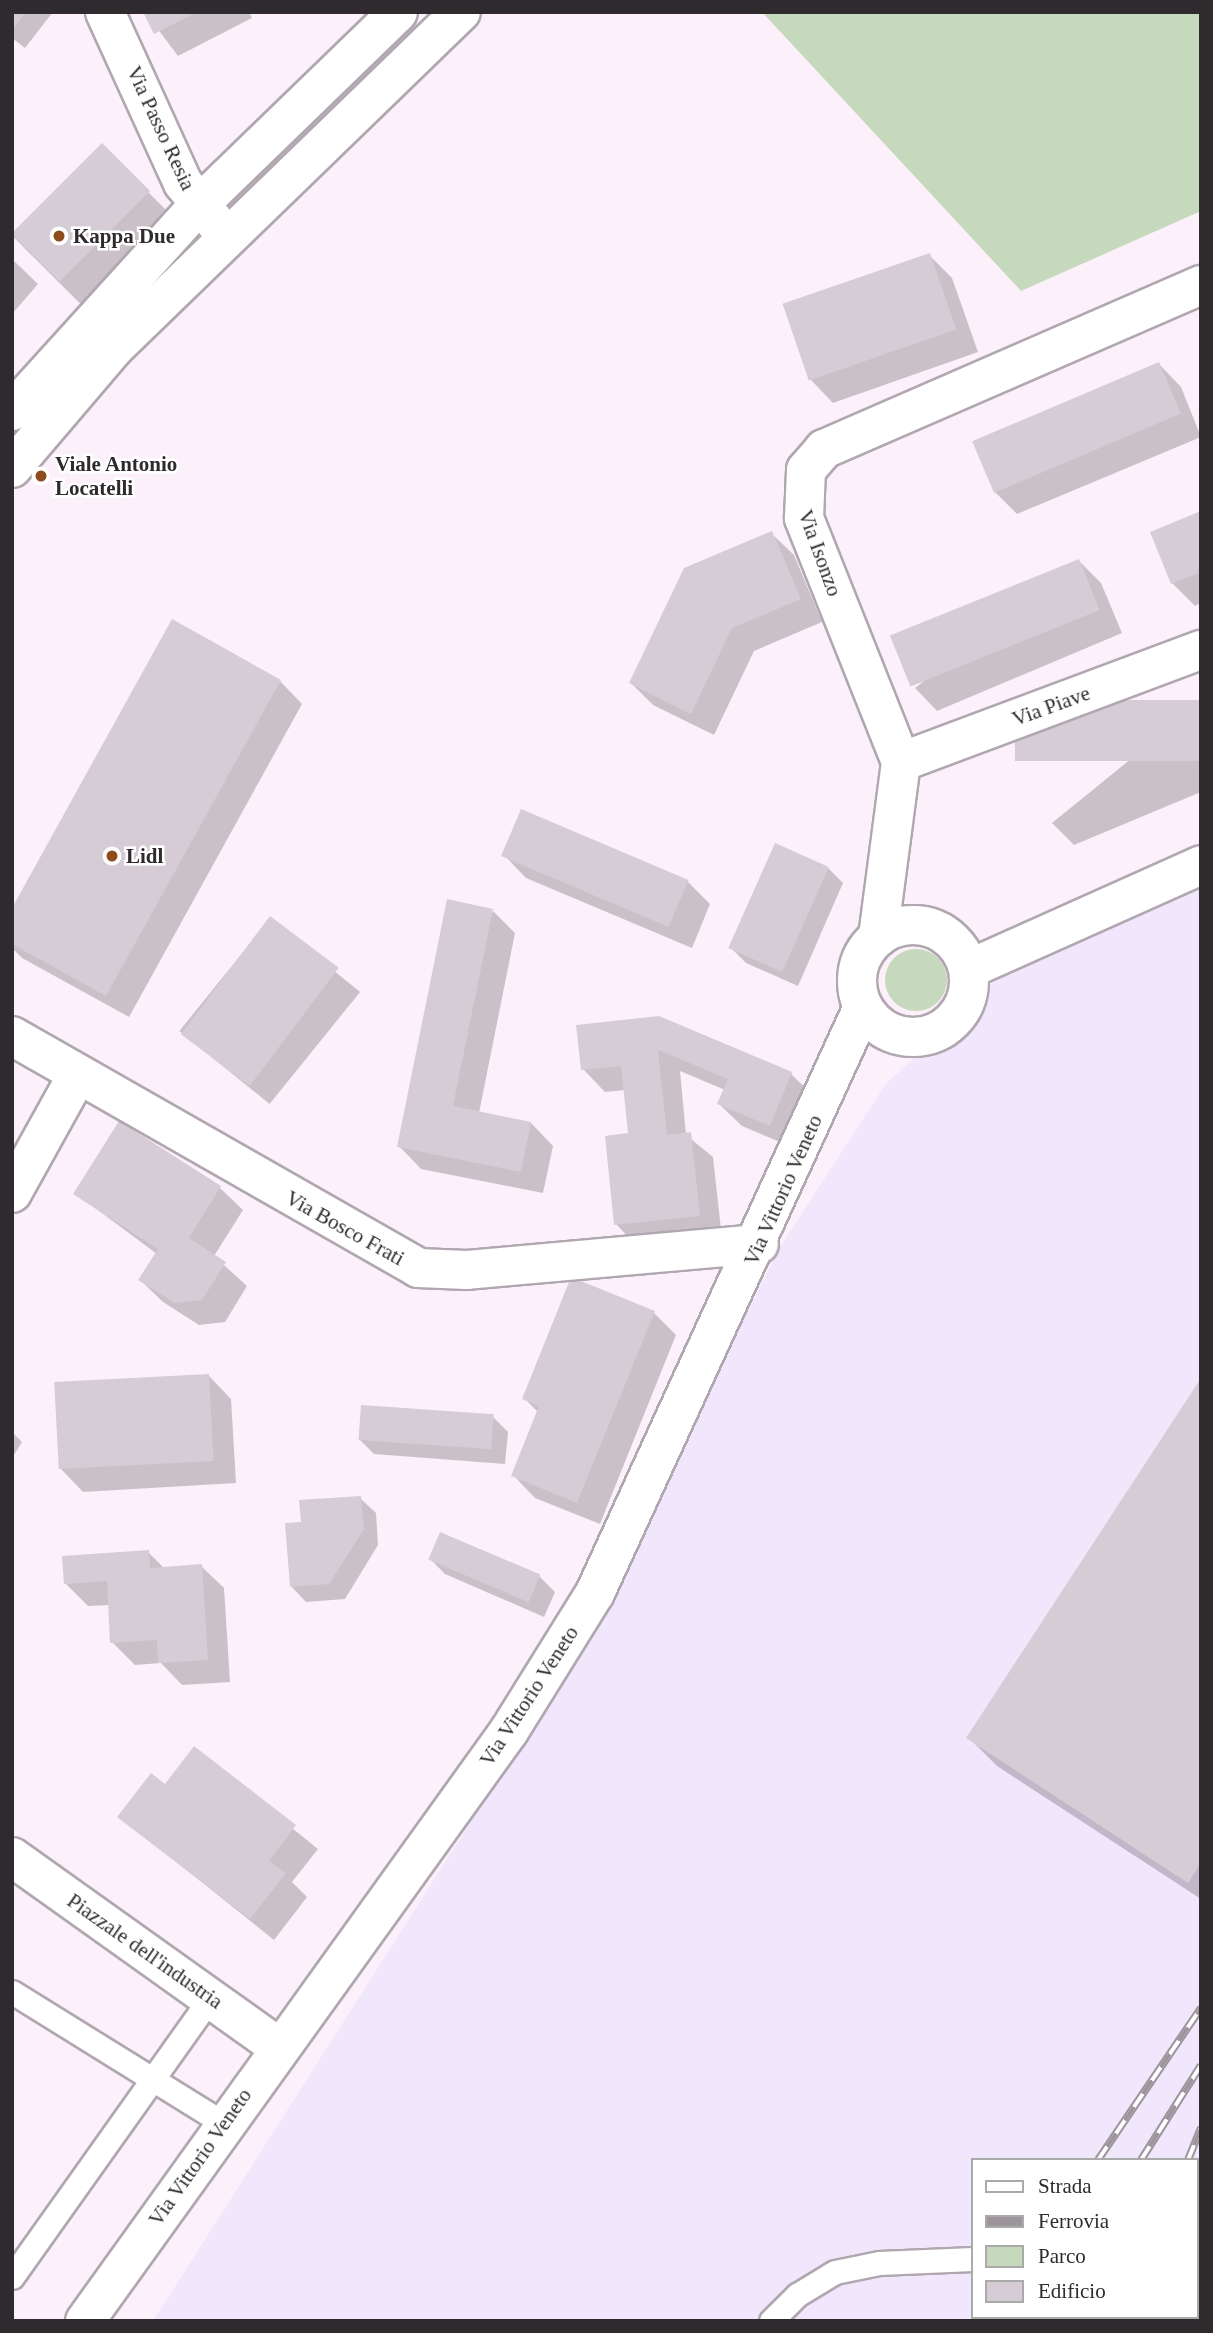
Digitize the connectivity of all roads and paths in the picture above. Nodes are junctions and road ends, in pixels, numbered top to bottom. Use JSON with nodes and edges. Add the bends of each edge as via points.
{"nodes":[{"id":1,"x":106,"y":12,"type":"edge"},
{"id":2,"x":398,"y":12,"type":"edge"},
{"id":3,"x":461,"y":12,"type":"edge"},
{"id":4,"x":200,"y":205,"type":"junction"},
{"id":5,"x":227,"y":237,"type":"junction"},
{"id":6,"x":1201,"y":285,"type":"edge"},
{"id":7,"x":12,"y":411,"type":"edge"},
{"id":8,"x":12,"y":468,"type":"edge"},
{"id":9,"x":1201,"y":650,"type":"edge"},
{"id":10,"x":901,"y":762,"type":"junction"},
{"id":11,"x":1201,"y":865,"type":"edge"},
{"id":12,"x":878,"y":937,"type":"junction"},
{"id":13,"x":969,"y":969,"type":"junction"},
{"id":14,"x":863,"y":1007,"type":"junction"},
{"id":15,"x":12,"y":1036,"type":"edge"},
{"id":16,"x":78,"y":1074,"type":"junction"},
{"id":17,"x":12,"y":1194,"type":"edge"},
{"id":18,"x":759,"y":1244,"type":"junction"},
{"id":19,"x":12,"y":1857,"type":"edge"},
{"id":20,"x":12,"y":1992,"type":"edge"},
{"id":21,"x":211,"y":1997,"type":"junction"},
{"id":22,"x":277,"y":2046,"type":"junction"},
{"id":23,"x":153,"y":2078,"type":"junction"},
{"id":24,"x":223,"y":2123,"type":"junction"},
{"id":25,"x":972,"y":2259,"type":"edge"},
{"id":26,"x":12,"y":2277,"type":"edge"},
{"id":27,"x":85,"y":2321,"type":"edge"},
{"id":28,"x":771,"y":2321,"type":"edge"}],
"edges":[{"from":1,"to":4,"type":"street","name":"Via Passo Resia","via":[[178,172]]},
{"from":2,"to":4,"type":"street"},
{"from":3,"to":5,"type":"street"},
{"from":4,"to":5,"type":"street","name":"Via Passo Resia"},
{"from":4,"to":7,"type":"street"},
{"from":5,"to":8,"type":"street","via":[[114,348]]},
{"from":6,"to":10,"type":"street","name":"Via Isonzo","via":[[824,449],[811,461],[801,489],[804,518]]},
{"from":9,"to":10,"type":"street","name":"Via Piave"},
{"from":10,"to":12,"type":"street","name":"Via Isonzo"},
{"from":11,"to":13,"type":"street"},
{"from":12,"to":13,"type":"street","via":[[904,926],[932,927],[949,937]]},
{"from":12,"to":14,"type":"street","via":[[858,969]]},
{"from":13,"to":14,"type":"street","via":[[965,1005],[941,1031],[905,1038],[873,1022]]},
{"from":14,"to":18,"type":"street","name":"Via Vittorio Veneto"},
{"from":15,"to":16,"type":"street","name":"Via Bosco Frati"},
{"from":16,"to":17,"type":"street"},
{"from":16,"to":18,"type":"street","name":"Via Bosco Frati","via":[[392,1258],[446,1271]]},
{"from":18,"to":22,"type":"street","name":"Via Vittorio Veneto","via":[[595,1593],[509,1731]]},
{"from":19,"to":21,"type":"street","name":"Piazzale dell'industria"},
{"from":20,"to":23,"type":"lane"},
{"from":21,"to":22,"type":"street","name":"Piazzale dell'industria"},
{"from":21,"to":23,"type":"lane"},
{"from":22,"to":24,"type":"street","name":"Via Vittorio Veneto"},
{"from":23,"to":24,"type":"lane"},
{"from":23,"to":26,"type":"lane"},
{"from":24,"to":27,"type":"street","name":"Via Vittorio Veneto"},
{"from":25,"to":28,"type":"lane","via":[[878,2263],[835,2272],[797,2295]]}]}
